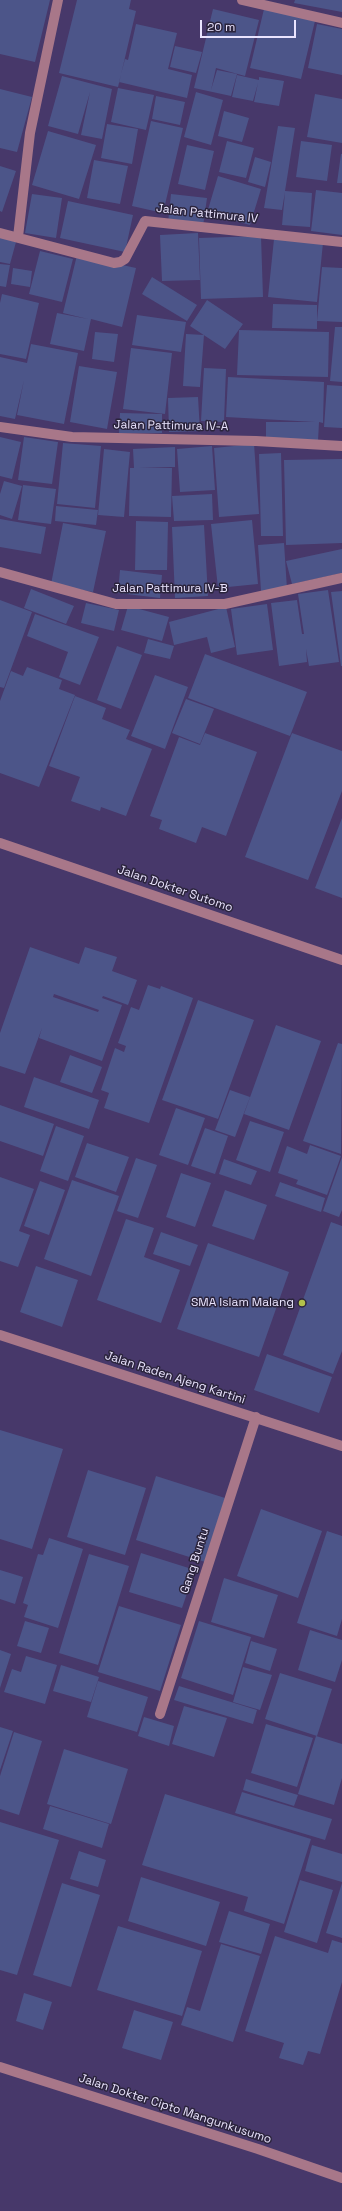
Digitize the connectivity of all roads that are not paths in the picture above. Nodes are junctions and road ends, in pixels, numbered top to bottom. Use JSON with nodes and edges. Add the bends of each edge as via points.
{"nodes":[{"id":1,"x":58,"y":0,"type":"edge"},
{"id":2,"x":242,"y":0,"type":"edge"},
{"id":3,"x":342,"y":23,"type":"edge"},
{"id":4,"x":0,"y":233,"type":"edge"},
{"id":5,"x":18,"y":237,"type":"junction"},
{"id":6,"x":342,"y":242,"type":"edge"},
{"id":7,"x":0,"y":427,"type":"edge"},
{"id":8,"x":342,"y":446,"type":"edge"},
{"id":9,"x":0,"y":572,"type":"edge"},
{"id":10,"x":342,"y":578,"type":"edge"},
{"id":11,"x":0,"y":843,"type":"edge"},
{"id":12,"x":342,"y":960,"type":"edge"},
{"id":13,"x":0,"y":1335,"type":"edge"},
{"id":14,"x":256,"y":1417,"type":"junction"},
{"id":15,"x":342,"y":1446,"type":"edge"},
{"id":16,"x":160,"y":1714,"type":"dead end"},
{"id":17,"x":0,"y":2067,"type":"edge"},
{"id":18,"x":342,"y":2178,"type":"edge"}],
"edges":[{"from":1,"to":5,"type":"street","via":[[30,133]]},
{"from":2,"to":3,"type":"street"},
{"from":4,"to":5,"type":"street","name":"Jalan Pattimura IV"},
{"from":5,"to":6,"type":"street","name":"Jalan Pattimura IV","via":[[114,263],[125,258],[145,220]]},
{"from":7,"to":8,"type":"street","name":"Jalan Pattimura IV-A","via":[[72,438],[256,441]]},
{"from":9,"to":10,"type":"street","name":"Jalan Pattimura IV-B","via":[[116,604],[225,604]]},
{"from":11,"to":12,"type":"street","name":"Jalan Dokter Sutomo"},
{"from":13,"to":14,"type":"street","name":"Jalan Raden Ajeng Kartini"},
{"from":14,"to":15,"type":"street","name":"Jalan Raden Ajeng Kartini"},
{"from":14,"to":16,"type":"street","name":"Gang Buntu"},
{"from":17,"to":18,"type":"street","name":"Jalan Dokter Cipto Mangunkusumo"}]}
